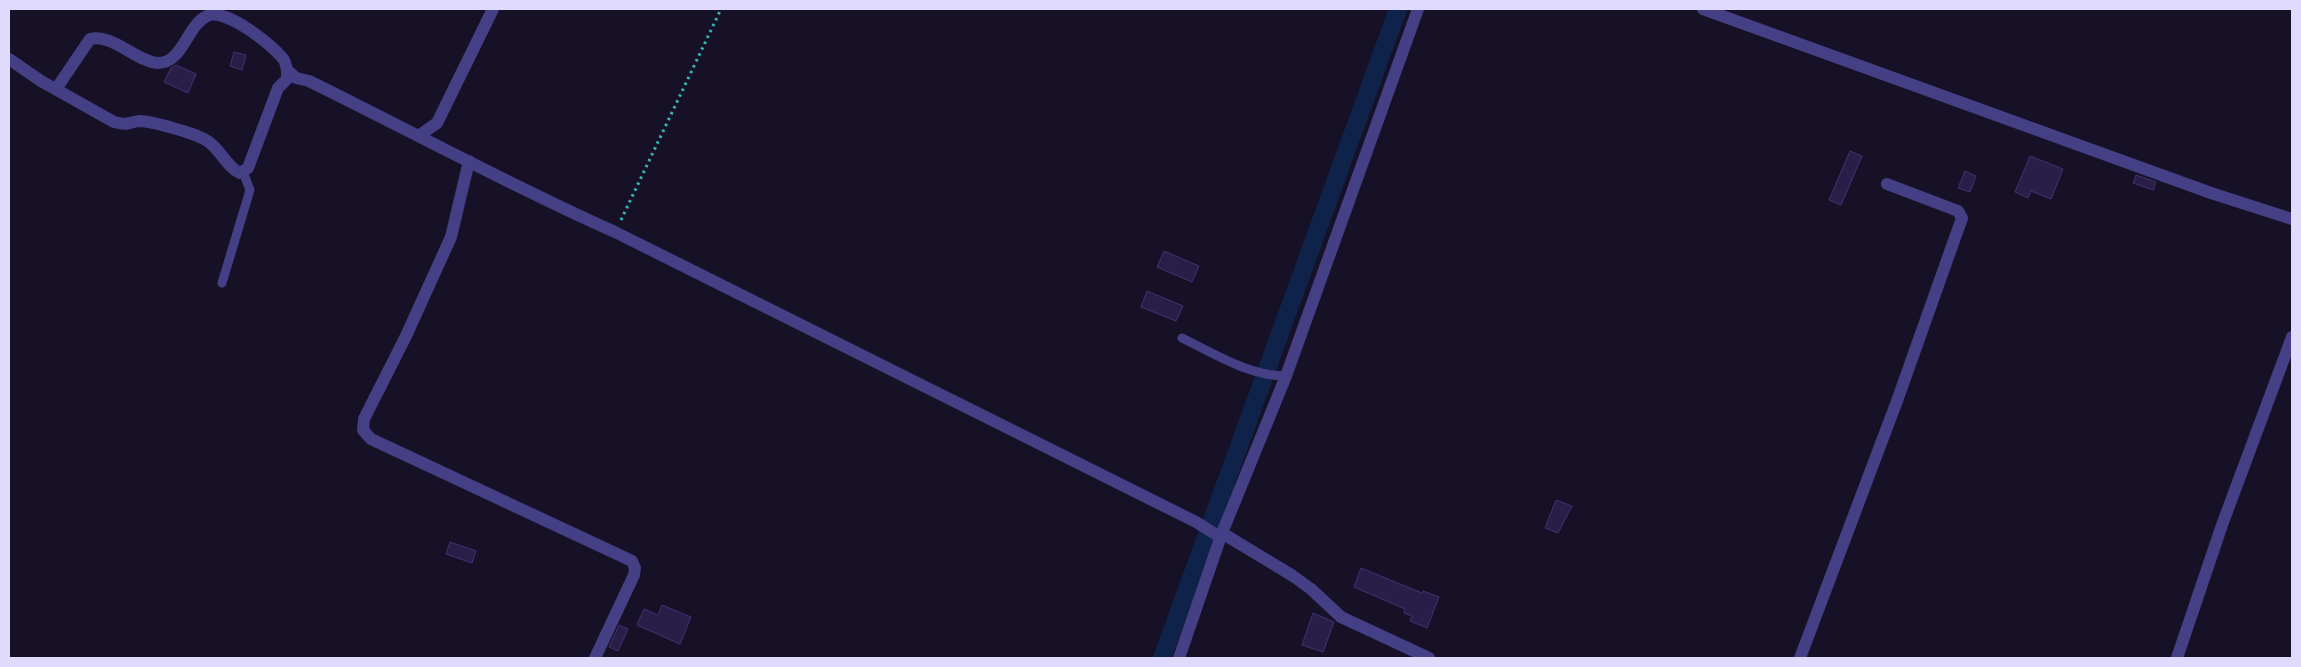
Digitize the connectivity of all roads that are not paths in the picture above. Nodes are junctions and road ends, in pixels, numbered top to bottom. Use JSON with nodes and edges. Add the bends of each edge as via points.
{"nodes":[{"id":1,"x":493,"y":9,"type":"edge"},
{"id":2,"x":1418,"y":9,"type":"edge"},
{"id":3,"x":1703,"y":9,"type":"edge"},
{"id":4,"x":9,"y":59,"type":"edge"},
{"id":5,"x":287,"y":70,"type":"junction"},
{"id":6,"x":56,"y":89,"type":"junction"},
{"id":7,"x":420,"y":136,"type":"junction"},
{"id":8,"x":469,"y":161,"type":"junction"},
{"id":9,"x":243,"y":172,"type":"junction"},
{"id":10,"x":1887,"y":184,"type":"dead end"},
{"id":11,"x":2292,"y":219,"type":"edge"},
{"id":12,"x":222,"y":282,"type":"dead end"},
{"id":13,"x":2292,"y":337,"type":"edge"},
{"id":14,"x":1182,"y":338,"type":"dead end"},
{"id":15,"x":2288,"y":362,"type":"edge"},
{"id":16,"x":1280,"y":376,"type":"junction"},
{"id":17,"x":1221,"y":535,"type":"junction"},
{"id":18,"x":595,"y":658,"type":"edge"},
{"id":19,"x":1179,"y":658,"type":"edge"},
{"id":20,"x":1429,"y":658,"type":"edge"},
{"id":21,"x":1800,"y":658,"type":"edge"},
{"id":22,"x":2177,"y":658,"type":"edge"}],
"edges":[{"from":1,"to":7,"type":"street","via":[[437,123]]},
{"from":2,"to":16,"type":"street"},
{"from":3,"to":11,"type":"street","via":[[2211,193]]},
{"from":4,"to":6,"type":"street"},
{"from":5,"to":6,"type":"street","via":[[285,61],[264,40],[225,17],[212,14],[202,19],[175,55],[164,62],[152,61],[102,38],[90,39]]},
{"from":5,"to":7,"type":"street","via":[[296,78],[309,81]]},
{"from":5,"to":9,"type":"street","via":[[287,79],[278,88],[248,168]]},
{"from":6,"to":9,"type":"street","via":[[114,122],[127,125],[140,121],[199,136],[213,144],[237,172]]},
{"from":7,"to":8,"type":"street"},
{"from":8,"to":17,"type":"street"},
{"from":8,"to":18,"type":"street","via":[[451,237],[364,419],[363,430],[371,439],[632,561],[634,575]]},
{"from":9,"to":12,"type":"lane","via":[[250,190]]},
{"from":10,"to":21,"type":"street","via":[[1958,211],[1962,218]]},
{"from":13,"to":15,"type":"street"},
{"from":14,"to":16,"type":"lane","via":[[1260,374]]},
{"from":15,"to":22,"type":"street","via":[[2222,525]]},
{"from":16,"to":17,"type":"street"},
{"from":17,"to":19,"type":"street"},
{"from":17,"to":20,"type":"street","via":[[1299,581],[1341,617]]}]}
